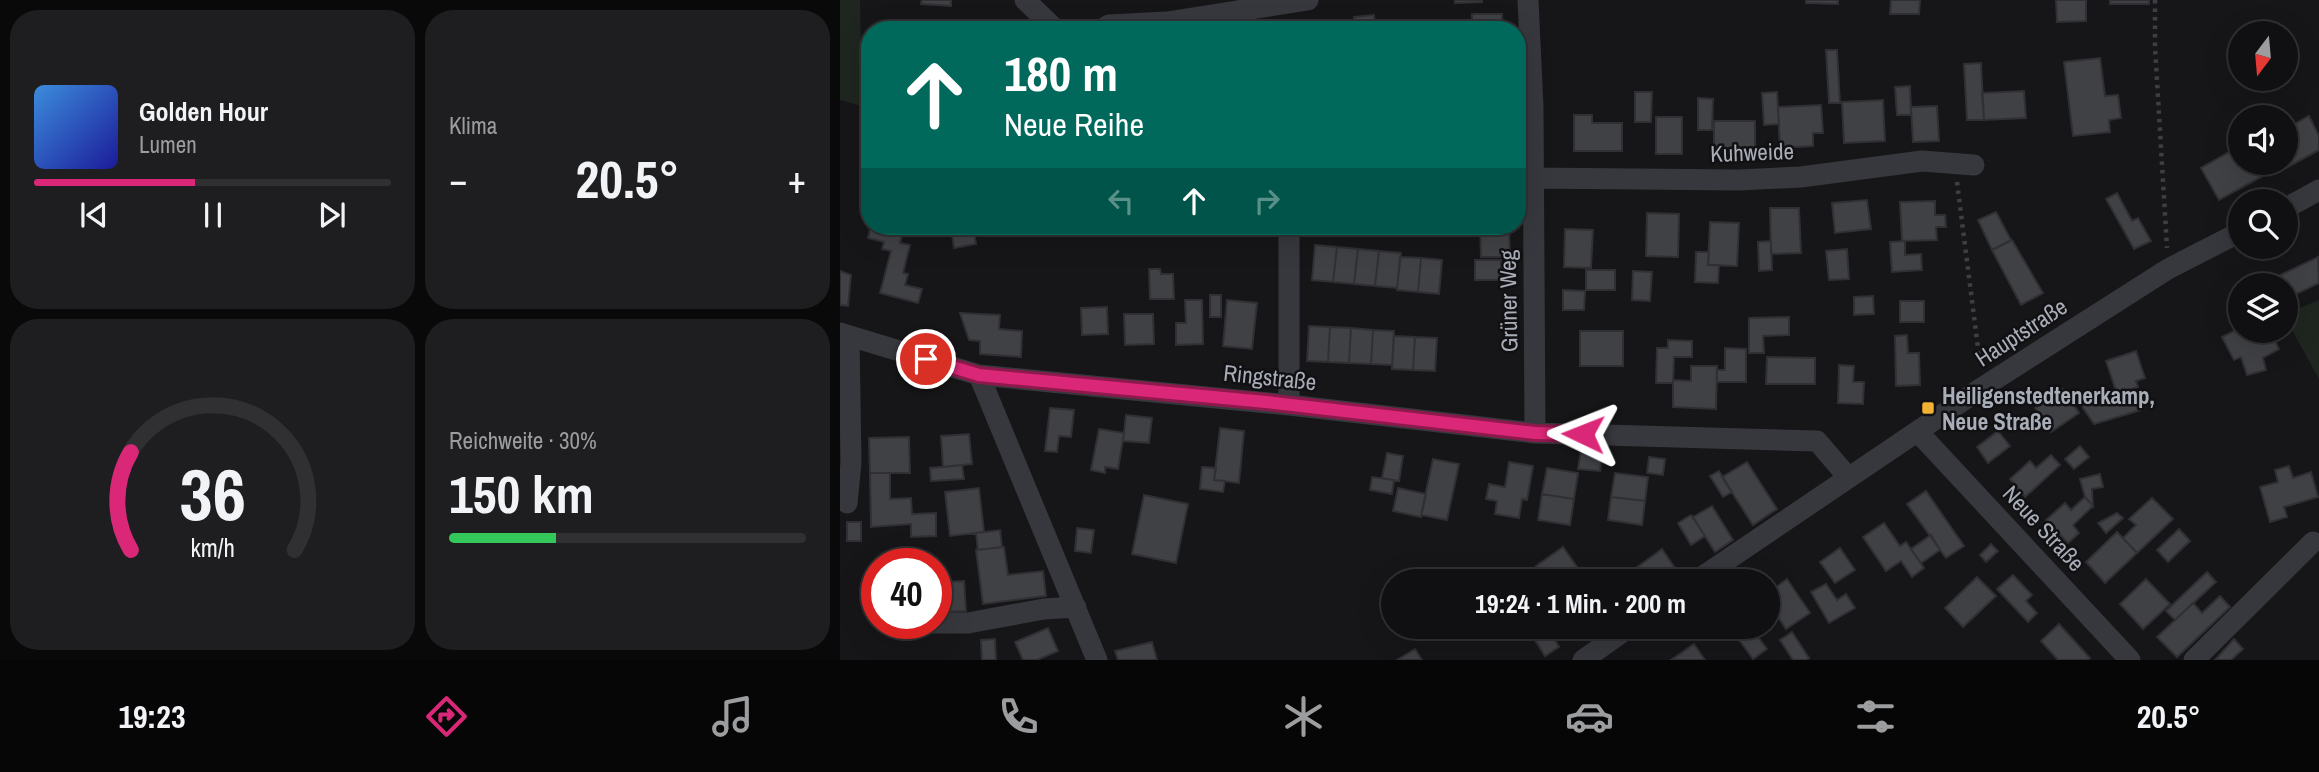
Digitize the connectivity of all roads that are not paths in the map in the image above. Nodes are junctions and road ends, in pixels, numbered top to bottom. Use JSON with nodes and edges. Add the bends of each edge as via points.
{"nodes":[{"id":1,"x":1025,"y":0,"type":"edge"},
{"id":2,"x":1308,"y":0,"type":"edge"},
{"id":3,"x":1528,"y":0,"type":"edge"},
{"id":4,"x":1047,"y":21,"type":"edge"},
{"id":5,"x":1173,"y":21,"type":"edge"},
{"id":6,"x":1964,"y":165,"type":"road end"},
{"id":7,"x":1531,"y":178,"type":"junction"},
{"id":8,"x":2319,"y":190,"type":"edge"},
{"id":9,"x":2298,"y":201,"type":"edge"},
{"id":10,"x":1289,"y":235,"type":"edge"},
{"id":11,"x":2228,"y":238,"type":"edge"},
{"id":12,"x":845,"y":334,"type":"edge"},
{"id":13,"x":979,"y":375,"type":"junction"},
{"id":14,"x":1289,"y":405,"type":"junction"},
{"id":15,"x":1918,"y":432,"type":"junction"},
{"id":16,"x":1535,"y":433,"type":"junction"},
{"id":17,"x":1848,"y":477,"type":"junction"},
{"id":18,"x":847,"y":503,"type":"dead end"},
{"id":19,"x":2313,"y":542,"type":"dead end"},
{"id":20,"x":1714,"y":569,"type":"edge"},
{"id":21,"x":1076,"y":607,"type":"junction"},
{"id":22,"x":952,"y":623,"type":"edge"},
{"id":23,"x":1613,"y":639,"type":"edge"},
{"id":24,"x":1097,"y":660,"type":"edge"},
{"id":25,"x":1583,"y":660,"type":"edge"},
{"id":26,"x":2130,"y":660,"type":"edge"},
{"id":27,"x":2194,"y":660,"type":"edge"}],
"edges":[{"from":1,"to":4,"type":"street"},
{"from":2,"to":5,"type":"street"},
{"from":3,"to":7,"type":"street","name":"Grüner Weg"},
{"from":6,"to":7,"type":"street","name":"Kuhweide","via":[[1922,161],[1739,180]]},
{"from":7,"to":16,"type":"street","name":"Grüner Weg"},
{"from":8,"to":9,"type":"street"},
{"from":10,"to":14,"type":"street"},
{"from":11,"to":15,"type":"street","name":"Hauptstraße","via":[[2168,270]]},
{"from":12,"to":13,"type":"street","name":"Ringstraße"},
{"from":12,"to":18,"type":"street","via":[[851,463]]},
{"from":13,"to":14,"type":"street","name":"Ringstraße"},
{"from":13,"to":21,"type":"street"},
{"from":14,"to":16,"type":"street","name":"Ringstraße"},
{"from":15,"to":17,"type":"street","name":"Hauptstraße"},
{"from":15,"to":26,"type":"street","name":"Neue Straße"},
{"from":16,"to":17,"type":"street","name":"Ringstraße","via":[[1817,441]]},
{"from":17,"to":20,"type":"street","name":"Hauptstraße"},
{"from":19,"to":27,"type":"street"},
{"from":21,"to":22,"type":"street"},
{"from":21,"to":24,"type":"street"},
{"from":23,"to":25,"type":"street"}]}
